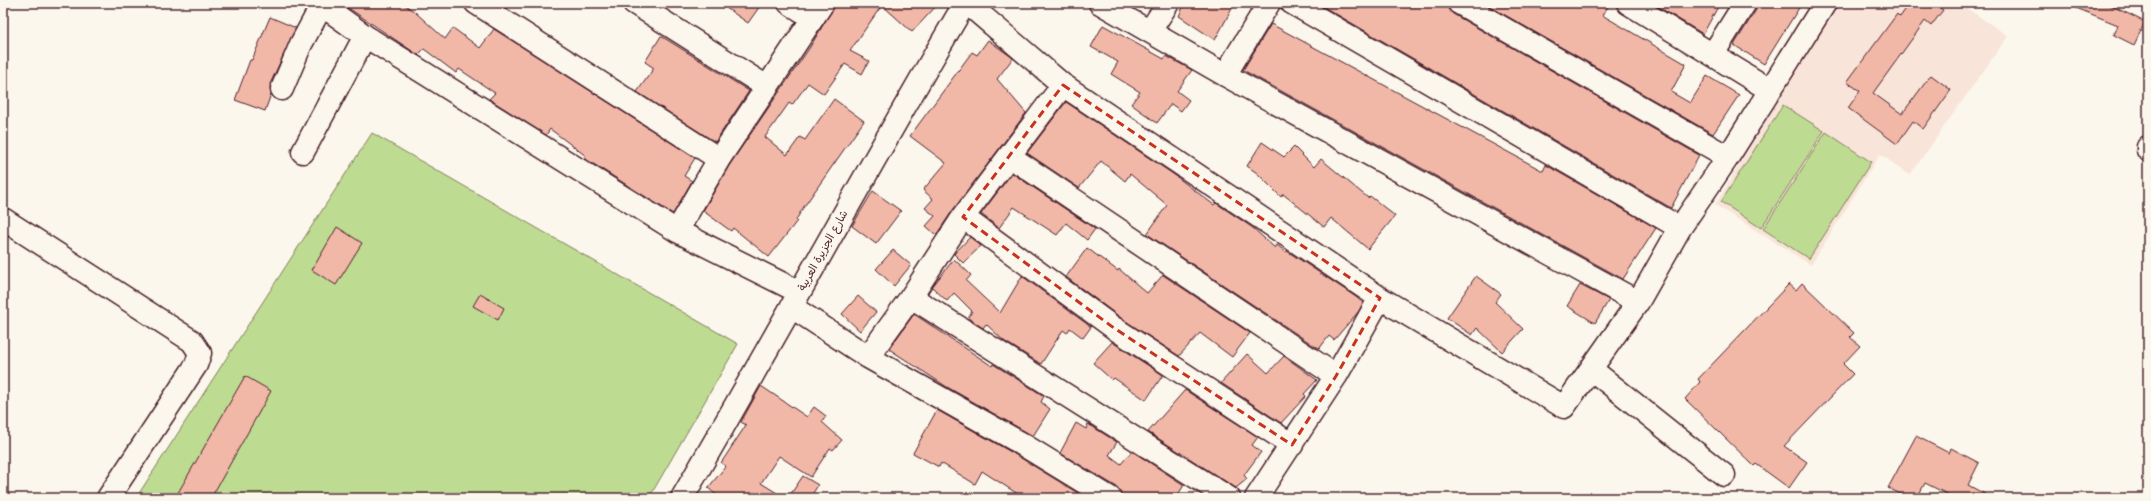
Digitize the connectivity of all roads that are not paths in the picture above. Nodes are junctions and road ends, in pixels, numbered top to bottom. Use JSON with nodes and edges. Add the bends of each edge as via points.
{"nodes":[{"id":1,"x":476,"y":3,"type":"edge"},
{"id":2,"x":634,"y":3,"type":"edge"},
{"id":3,"x":789,"y":3,"type":"edge"},
{"id":4,"x":966,"y":3,"type":"edge"},
{"id":5,"x":1100,"y":3,"type":"edge"},
{"id":6,"x":1168,"y":3,"type":"edge"},
{"id":7,"x":1269,"y":3,"type":"edge"},
{"id":8,"x":1292,"y":3,"type":"edge"},
{"id":9,"x":1459,"y":3,"type":"edge"},
{"id":10,"x":1745,"y":3,"type":"edge"},
{"id":11,"x":1825,"y":3,"type":"edge"},
{"id":12,"x":322,"y":4,"type":"edge"},
{"id":13,"x":1640,"y":6,"type":"edge"},
{"id":14,"x":818,"y":10,"type":"edge"},
{"id":15,"x":1150,"y":31,"type":"junction"},
{"id":16,"x":365,"y":36,"type":"junction"},
{"id":17,"x":1713,"y":54,"type":"junction"},
{"id":18,"x":1225,"y":75,"type":"junction"},
{"id":19,"x":1062,"y":85,"type":"junction"},
{"id":20,"x":767,"y":87,"type":"junction"},
{"id":21,"x":282,"y":89,"type":"dead end"},
{"id":22,"x":1770,"y":90,"type":"junction"},
{"id":23,"x":2148,"y":146,"type":"edge"},
{"id":24,"x":2148,"y":150,"type":"edge"},
{"id":25,"x":303,"y":152,"type":"dead end"},
{"id":26,"x":1009,"y":156,"type":"junction"},
{"id":27,"x":1728,"y":157,"type":"junction"},
{"id":28,"x":719,"y":159,"type":"junction"},
{"id":29,"x":963,"y":217,"type":"junction"},
{"id":30,"x":3,"y":219,"type":"edge"},
{"id":31,"x":1680,"y":228,"type":"junction"},
{"id":32,"x":678,"y":231,"type":"junction"},
{"id":33,"x":911,"y":297,"type":"junction"},
{"id":34,"x":1380,"y":298,"type":"junction"},
{"id":35,"x":795,"y":300,"type":"junction"},
{"id":36,"x":1638,"y":302,"type":"junction"},
{"id":37,"x":868,"y":357,"type":"junction"},
{"id":38,"x":1591,"y":369,"type":"junction"},
{"id":39,"x":1336,"y":376,"type":"junction"},
{"id":40,"x":1292,"y":444,"type":"junction"},
{"id":41,"x":1724,"y":475,"type":"dead end"},
{"id":42,"x":108,"y":498,"type":"edge"},
{"id":43,"x":682,"y":498,"type":"edge"},
{"id":44,"x":1110,"y":498,"type":"edge"},
{"id":45,"x":1229,"y":498,"type":"edge"},
{"id":46,"x":1256,"y":498,"type":"edge"}],
"edges":[{"from":1,"to":28,"type":"street"},
{"from":2,"to":20,"type":"street"},
{"from":3,"to":14,"type":"street"},
{"from":4,"to":19,"type":"street"},
{"from":4,"to":35,"type":"street","name":"شارع الجزيرة العربية","via":[[880,147]]},
{"from":5,"to":15,"type":"street"},
{"from":6,"to":15,"type":"street"},
{"from":7,"to":18,"type":"street"},
{"from":8,"to":31,"type":"street"},
{"from":9,"to":27,"type":"street"},
{"from":10,"to":17,"type":"street"},
{"from":11,"to":22,"type":"street"},
{"from":12,"to":16,"type":"street"},
{"from":12,"to":21,"type":"street"},
{"from":13,"to":17,"type":"street"},
{"from":14,"to":20,"type":"street"},
{"from":15,"to":18,"type":"street"},
{"from":16,"to":25,"type":"street"},
{"from":16,"to":32,"type":"street"},
{"from":17,"to":22,"type":"street"},
{"from":18,"to":36,"type":"street"},
{"from":19,"to":26,"type":"street"},
{"from":19,"to":34,"type":"street"},
{"from":20,"to":28,"type":"street"},
{"from":22,"to":27,"type":"street"},
{"from":23,"to":24,"type":"street"},
{"from":26,"to":29,"type":"street"},
{"from":26,"to":39,"type":"street"},
{"from":27,"to":31,"type":"street"},
{"from":28,"to":32,"type":"street"},
{"from":29,"to":33,"type":"street"},
{"from":29,"to":40,"type":"street","via":[[1114,328]]},
{"from":30,"to":42,"type":"street","via":[[192,341],[200,353],[196,365]]},
{"from":31,"to":36,"type":"street"},
{"from":32,"to":35,"type":"street"},
{"from":33,"to":37,"type":"street"},
{"from":33,"to":45,"type":"street"},
{"from":34,"to":38,"type":"street","via":[[1564,407]]},
{"from":34,"to":39,"type":"street"},
{"from":35,"to":37,"type":"street"},
{"from":35,"to":43,"type":"street","name":"شارع الجزيرة العربية"},
{"from":36,"to":38,"type":"street"},
{"from":37,"to":44,"type":"street","via":[[1017,441]]},
{"from":38,"to":41,"type":"street"},
{"from":39,"to":40,"type":"street"},
{"from":40,"to":46,"type":"street"}]}
